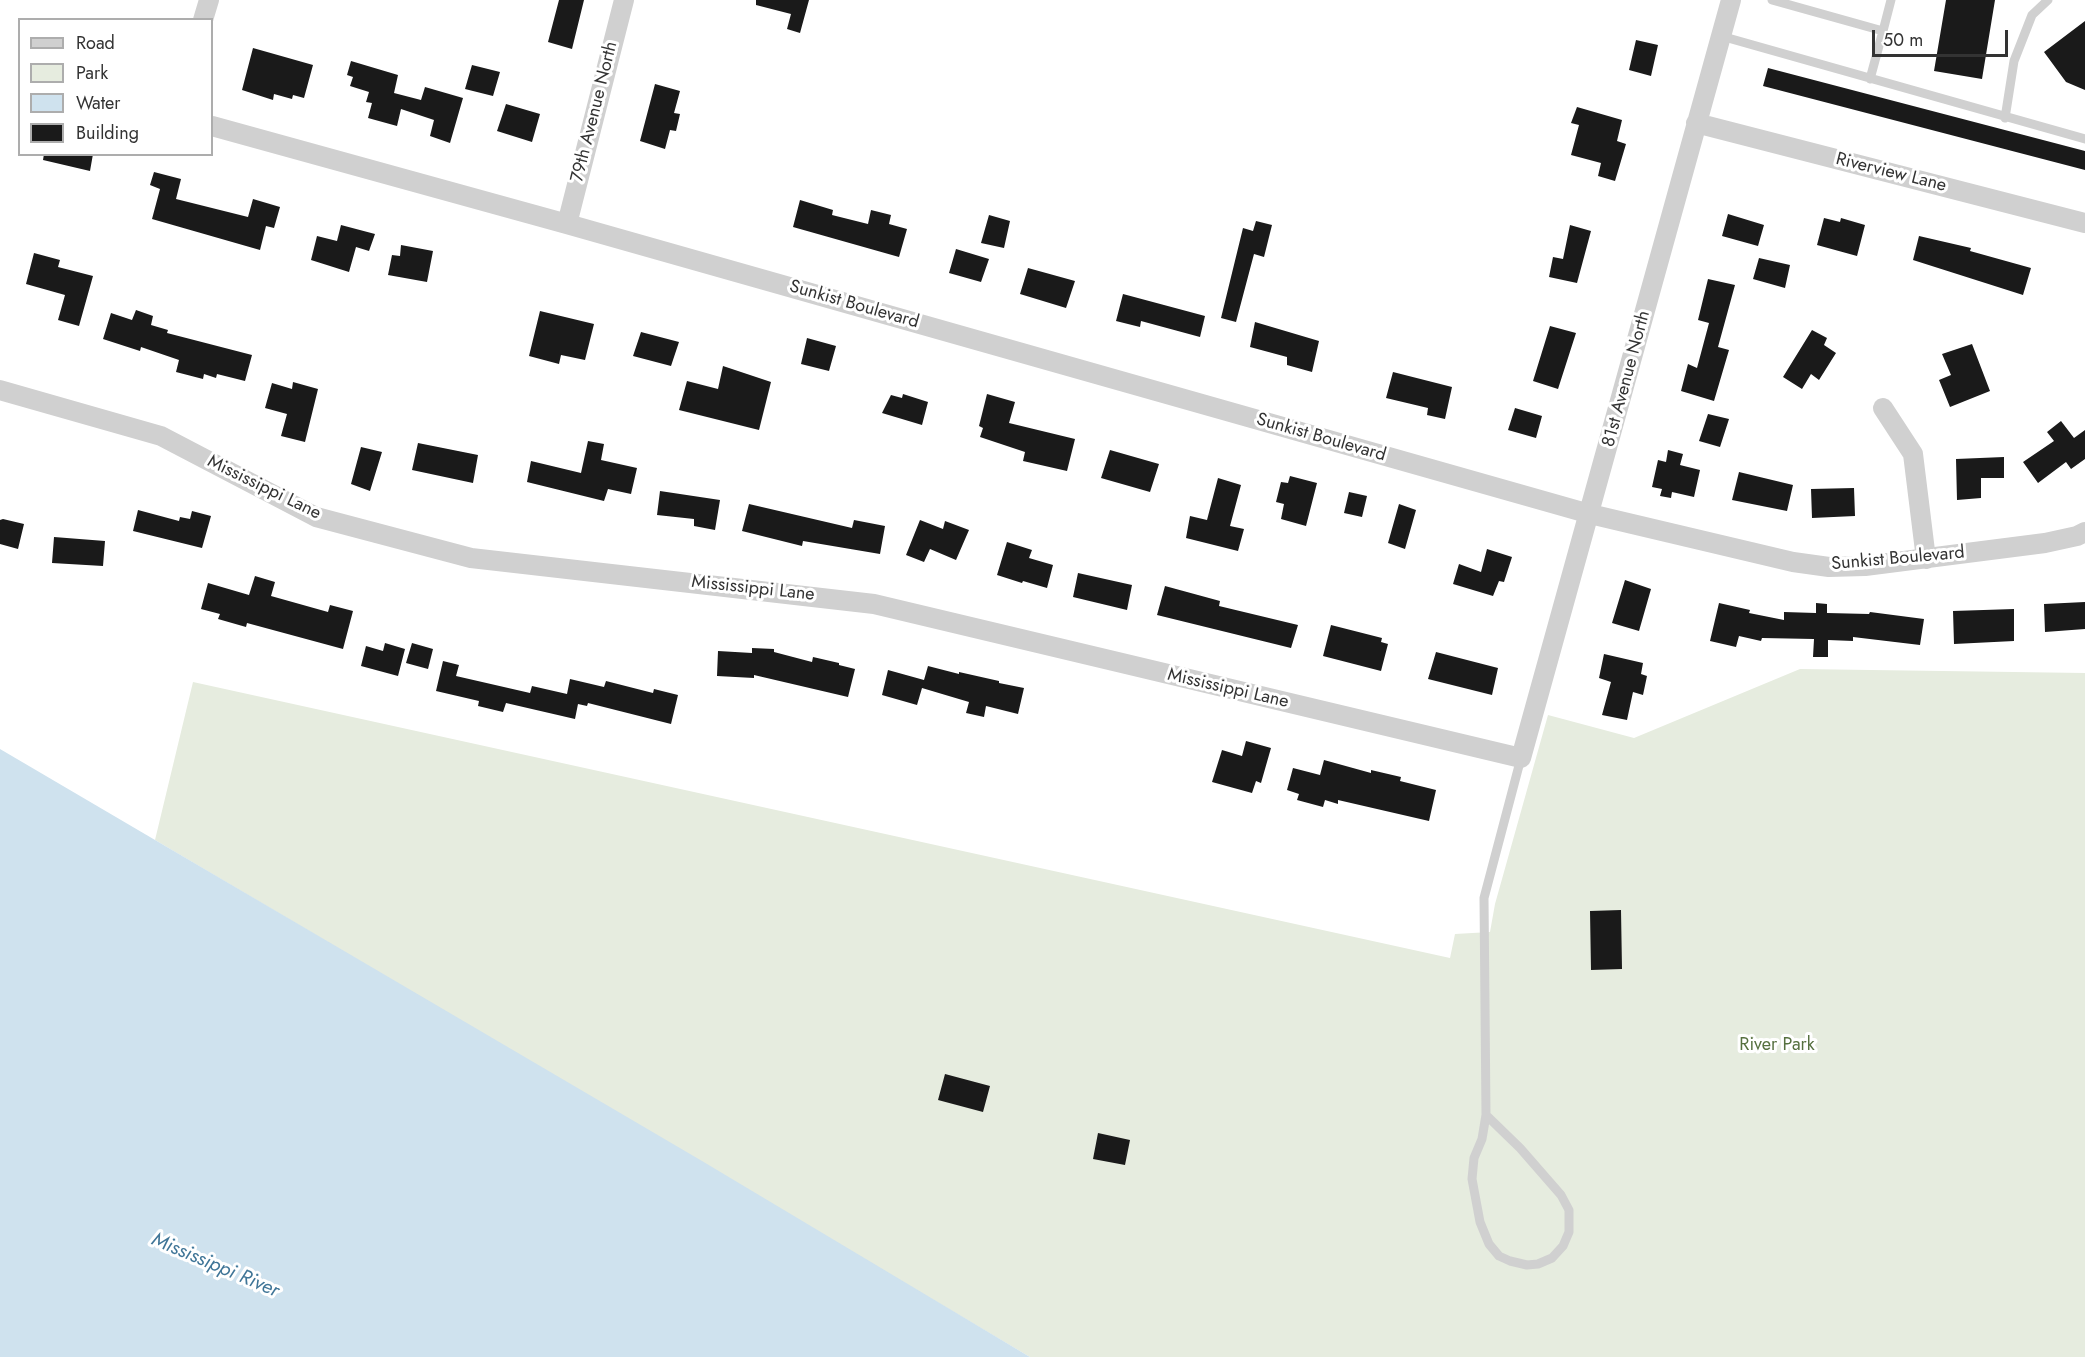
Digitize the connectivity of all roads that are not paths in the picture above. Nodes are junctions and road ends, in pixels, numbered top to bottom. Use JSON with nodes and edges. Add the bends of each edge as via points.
{"nodes":[{"id":1,"x":210,"y":0,"type":"edge"},
{"id":2,"x":624,"y":0,"type":"edge"},
{"id":3,"x":1731,"y":0,"type":"edge"},
{"id":4,"x":1772,"y":0,"type":"edge"},
{"id":5,"x":1891,"y":0,"type":"edge"},
{"id":6,"x":2048,"y":0,"type":"edge"},
{"id":7,"x":204,"y":18,"type":"edge"},
{"id":8,"x":1883,"y":31,"type":"junction"},
{"id":9,"x":1721,"y":36,"type":"junction"},
{"id":10,"x":1870,"y":79,"type":"junction"},
{"id":11,"x":2005,"y":118,"type":"junction"},
{"id":12,"x":1696,"y":123,"type":"junction"},
{"id":13,"x":213,"y":126,"type":"edge"},
{"id":14,"x":2085,"y":139,"type":"edge"},
{"id":15,"x":2085,"y":222,"type":"edge"},
{"id":16,"x":567,"y":224,"type":"junction"},
{"id":17,"x":0,"y":390,"type":"edge"},
{"id":18,"x":1883,"y":408,"type":"dead end"},
{"id":19,"x":1590,"y":514,"type":"junction"},
{"id":20,"x":2085,"y":532,"type":"edge"},
{"id":21,"x":1926,"y":558,"type":"junction"},
{"id":22,"x":1521,"y":758,"type":"junction"},
{"id":23,"x":1486,"y":1115,"type":"junction"}],
"edges":[{"from":1,"to":7,"type":"street"},
{"from":2,"to":16,"type":"street","name":"79th Avenue North"},
{"from":3,"to":9,"type":"street","name":"81st Avenue North"},
{"from":4,"to":8,"type":"lane"},
{"from":5,"to":8,"type":"lane"},
{"from":6,"to":11,"type":"lane","via":[[2032,15],[2014,61]]},
{"from":8,"to":10,"type":"lane"},
{"from":9,"to":10,"type":"lane"},
{"from":9,"to":12,"type":"street","name":"81st Avenue North"},
{"from":10,"to":11,"type":"lane"},
{"from":11,"to":14,"type":"lane"},
{"from":12,"to":15,"type":"street","name":"Riverview Lane"},
{"from":12,"to":19,"type":"street","name":"81st Avenue North"},
{"from":13,"to":16,"type":"street","name":"Sunkist Boulevard"},
{"from":16,"to":19,"type":"street","name":"Sunkist Boulevard"},
{"from":17,"to":22,"type":"street","name":"Mississippi Lane","via":[[161,436],[316,517],[471,558],[874,604]]},
{"from":18,"to":21,"type":"street","via":[[1913,454]]},
{"from":19,"to":21,"type":"street","name":"Sunkist Boulevard","via":[[1829,567]]},
{"from":19,"to":22,"type":"street","name":"81st Avenue North"},
{"from":20,"to":21,"type":"street","name":"Sunkist Boulevard","via":[[2045,543]]},
{"from":22,"to":23,"type":"lane","via":[[1484,898]]},
{"from":23,"to":23,"type":"lane","via":[[1472,1179],[1480,1222],[1489,1244],[1499,1256],[1517,1264],[1552,1258],[1569,1232],[1569,1210],[1520,1148]]}]}
